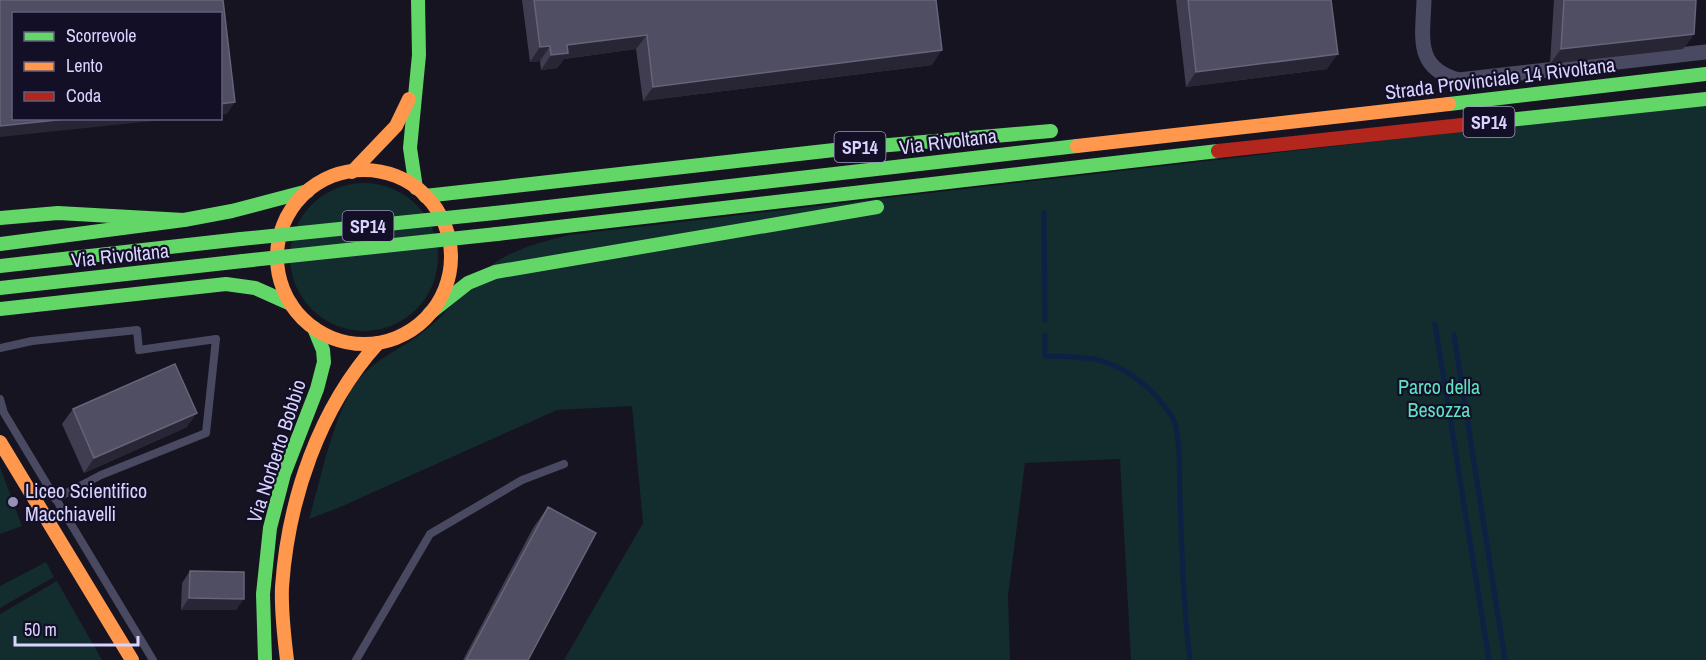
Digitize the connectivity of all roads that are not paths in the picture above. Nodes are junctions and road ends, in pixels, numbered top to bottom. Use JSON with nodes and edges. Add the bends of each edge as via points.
{"nodes":[{"id":1,"x":418,"y":0,"type":"edge"},
{"id":2,"x":1424,"y":0,"type":"edge"},
{"id":3,"x":1706,"y":52,"type":"edge"},
{"id":4,"x":1706,"y":74,"type":"edge"},
{"id":5,"x":417,"y":79,"type":"junction"},
{"id":6,"x":1706,"y":99,"type":"edge"},
{"id":7,"x":1187,"y":120,"type":"dead end"},
{"id":8,"x":1298,"y":121,"type":"junction"},
{"id":9,"x":1069,"y":130,"type":"dead end"},
{"id":10,"x":1272,"y":145,"type":"junction"},
{"id":11,"x":352,"y":171,"type":"junction"},
{"id":12,"x":309,"y":191,"type":"junction"},
{"id":13,"x":420,"y":192,"type":"junction"},
{"id":14,"x":929,"y":198,"type":"dead end"},
{"id":15,"x":894,"y":204,"type":"dead end"},
{"id":16,"x":0,"y":218,"type":"edge"},
{"id":17,"x":184,"y":220,"type":"junction"},
{"id":18,"x":0,"y":244,"type":"edge"},
{"id":19,"x":0,"y":266,"type":"edge"},
{"id":20,"x":0,"y":288,"type":"edge"},
{"id":21,"x":291,"y":304,"type":"junction"},
{"id":22,"x":0,"y":309,"type":"edge"},
{"id":23,"x":430,"y":313,"type":"junction"},
{"id":24,"x":314,"y":328,"type":"junction"},
{"id":25,"x":378,"y":343,"type":"junction"},
{"id":26,"x":0,"y":348,"type":"edge"},
{"id":27,"x":0,"y":399,"type":"edge"},
{"id":28,"x":0,"y":442,"type":"edge"},
{"id":29,"x":564,"y":464,"type":"dead end"},
{"id":30,"x":55,"y":499,"type":"junction"},
{"id":31,"x":132,"y":660,"type":"edge"},
{"id":32,"x":153,"y":660,"type":"edge"},
{"id":33,"x":265,"y":660,"type":"edge"},
{"id":34,"x":287,"y":660,"type":"edge"},
{"id":35,"x":356,"y":660,"type":"edge"}],
"edges":[{"from":1,"to":5,"type":"main road","name":"Via Norberto Bobbio"},
{"from":2,"to":3,"type":"street","via":[[1424,51],[1438,73],[1459,80]]},
{"from":4,"to":8,"type":"main road","name":"Strada Provinciale 14 Rivoltana","number":"SP14"},
{"from":5,"to":11,"type":"main road","name":"Via Norberto Bobbio","via":[[400,121]]},
{"from":5,"to":13,"type":"main road","name":"Via Norberto Bobbio","via":[[410,148]]},
{"from":6,"to":10,"type":"main road","name":"Strada Provinciale 14 Rivoltana","number":"SP14"},
{"from":7,"to":8,"type":"main road","number":"SP14"},
{"from":8,"to":19,"type":"main road","name":"Via Rivoltana","number":"SP14","bridge":true},
{"from":9,"to":13,"type":"main road","number":"SP14"},
{"from":10,"to":14,"type":"main road","number":"SP14","via":[[1195,165]]},
{"from":10,"to":20,"type":"main road","name":"Via Rivoltana","number":"SP14","bridge":true},
{"from":11,"to":12,"type":"main road","name":"Via Norberto Bobbio"},
{"from":11,"to":13,"type":"main road","name":"Via Norberto Bobbio","via":[[389,174]]},
{"from":12,"to":17,"type":"main road"},
{"from":12,"to":21,"type":"main road","name":"Via Norberto Bobbio","via":[[288,216],[278,247],[280,280]]},
{"from":13,"to":23,"type":"main road","name":"Via Norberto Bobbio","via":[[441,218],[450,250],[447,283]]},
{"from":15,"to":23,"type":"main road","via":[[495,272],[464,285]]},
{"from":16,"to":17,"type":"main road","via":[[57,213]]},
{"from":17,"to":18,"type":"main road"},
{"from":21,"to":22,"type":"main road","via":[[255,288],[226,284]]},
{"from":21,"to":24,"type":"main road","name":"Via Norberto Bobbio"},
{"from":23,"to":25,"type":"main road","name":"Via Norberto Bobbio","via":[[410,331]]},
{"from":24,"to":25,"type":"main road","name":"Via Norberto Bobbio","via":[[345,341]]},
{"from":24,"to":33,"type":"main road","name":"Via Norberto Bobbio","via":[[323,349],[322,370],[270,527],[262,621]]},
{"from":25,"to":34,"type":"main road","name":"Via Norberto Bobbio","via":[[353,372],[334,404],[304,481],[284,561],[281,604]]},
{"from":26,"to":30,"type":"lane","via":[[137,330],[139,350],[216,339],[206,433],[102,475]]},
{"from":27,"to":30,"type":"lane","via":[[4,413]]},
{"from":28,"to":31,"type":"main road"},
{"from":29,"to":35,"type":"lane","via":[[522,480],[430,534]]},
{"from":30,"to":32,"type":"lane"}]}
